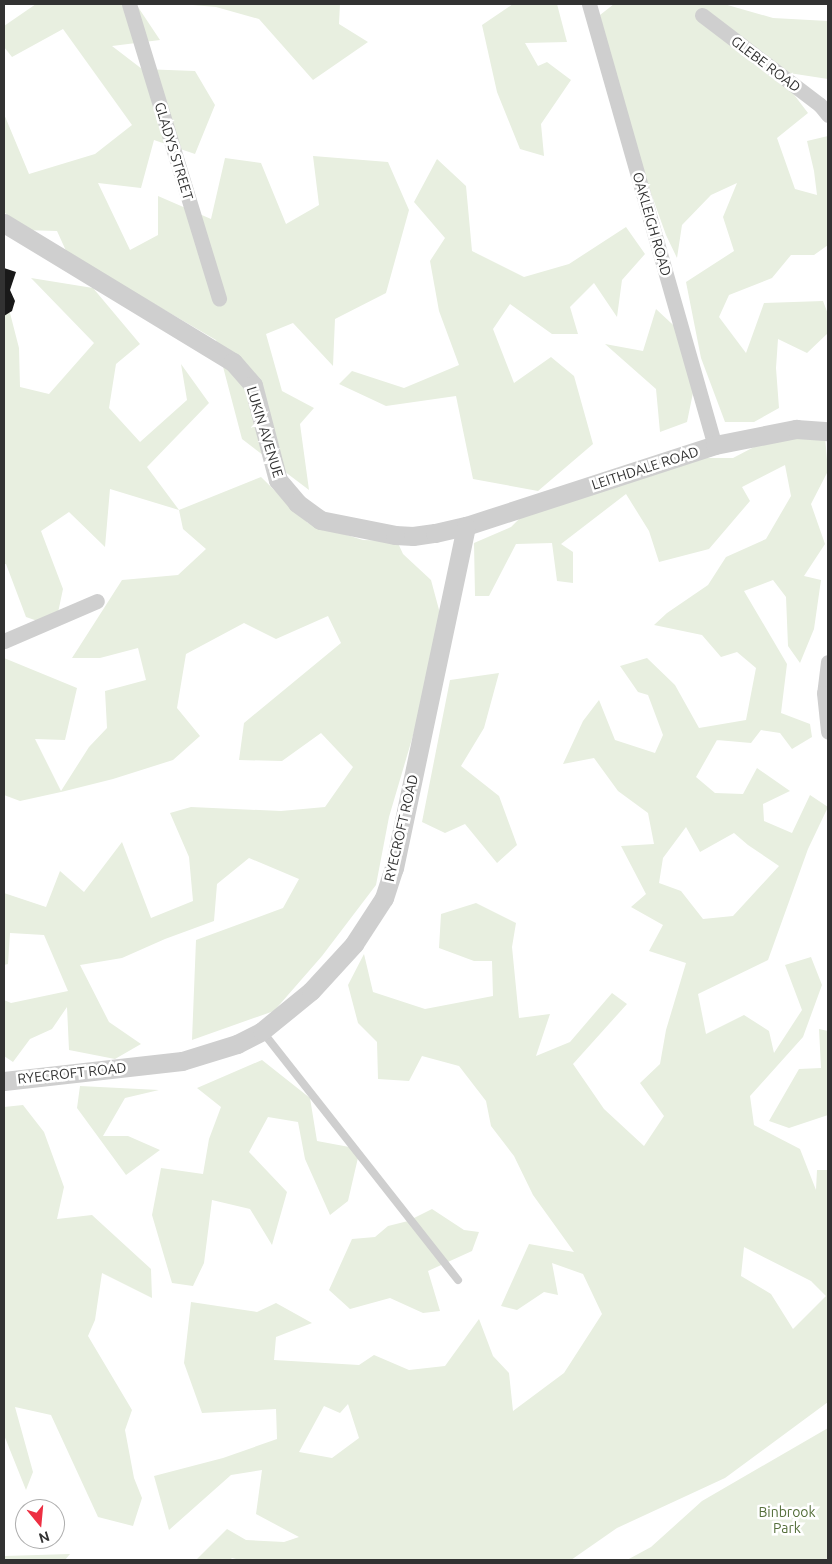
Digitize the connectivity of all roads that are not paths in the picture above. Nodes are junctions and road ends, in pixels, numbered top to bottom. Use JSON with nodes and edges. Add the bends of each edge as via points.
{"nodes":[{"id":1,"x":129,"y":4,"type":"edge"},
{"id":2,"x":589,"y":4,"type":"edge"},
{"id":3,"x":702,"y":15,"type":"dead end"},
{"id":4,"x":828,"y":115,"type":"edge"},
{"id":5,"x":4,"y":223,"type":"edge"},
{"id":6,"x":219,"y":299,"type":"dead end"},
{"id":7,"x":828,"y":431,"type":"edge"},
{"id":8,"x":715,"y":445,"type":"junction"},
{"id":9,"x":466,"y":526,"type":"junction"},
{"id":10,"x":97,"y":601,"type":"dead end"},
{"id":11,"x":4,"y":641,"type":"edge"},
{"id":12,"x":828,"y":662,"type":"edge"},
{"id":13,"x":828,"y":732,"type":"edge"},
{"id":14,"x":262,"y":1031,"type":"junction"},
{"id":15,"x":4,"y":1081,"type":"edge"},
{"id":16,"x":458,"y":1280,"type":"dead end"}],
"edges":[{"from":1,"to":6,"type":"street","name":"GLADYS STREET"},
{"from":2,"to":8,"type":"street","name":"OAKLEIGH ROAD"},
{"from":3,"to":4,"type":"street","name":"GLEBE ROAD","via":[[820,104]]},
{"from":5,"to":9,"type":"street","name":"LUKIN AVENUE","via":[[233,362],[253,385],[278,480],[297,502],[320,520],[413,536]]},
{"from":7,"to":8,"type":"street","name":"LEITHDALE ROAD","via":[[796,429]]},
{"from":8,"to":9,"type":"street","name":"LEITHDALE ROAD"},
{"from":9,"to":14,"type":"street","name":"RYECROFT ROAD","via":[[394,868],[384,898],[333,968],[311,991]]},
{"from":10,"to":11,"type":"street"},
{"from":12,"to":13,"type":"street","via":[[824,694]]},
{"from":14,"to":15,"type":"street","name":"RYECROFT ROAD","via":[[237,1044],[182,1061]]},
{"from":14,"to":16,"type":"lane"}]}
